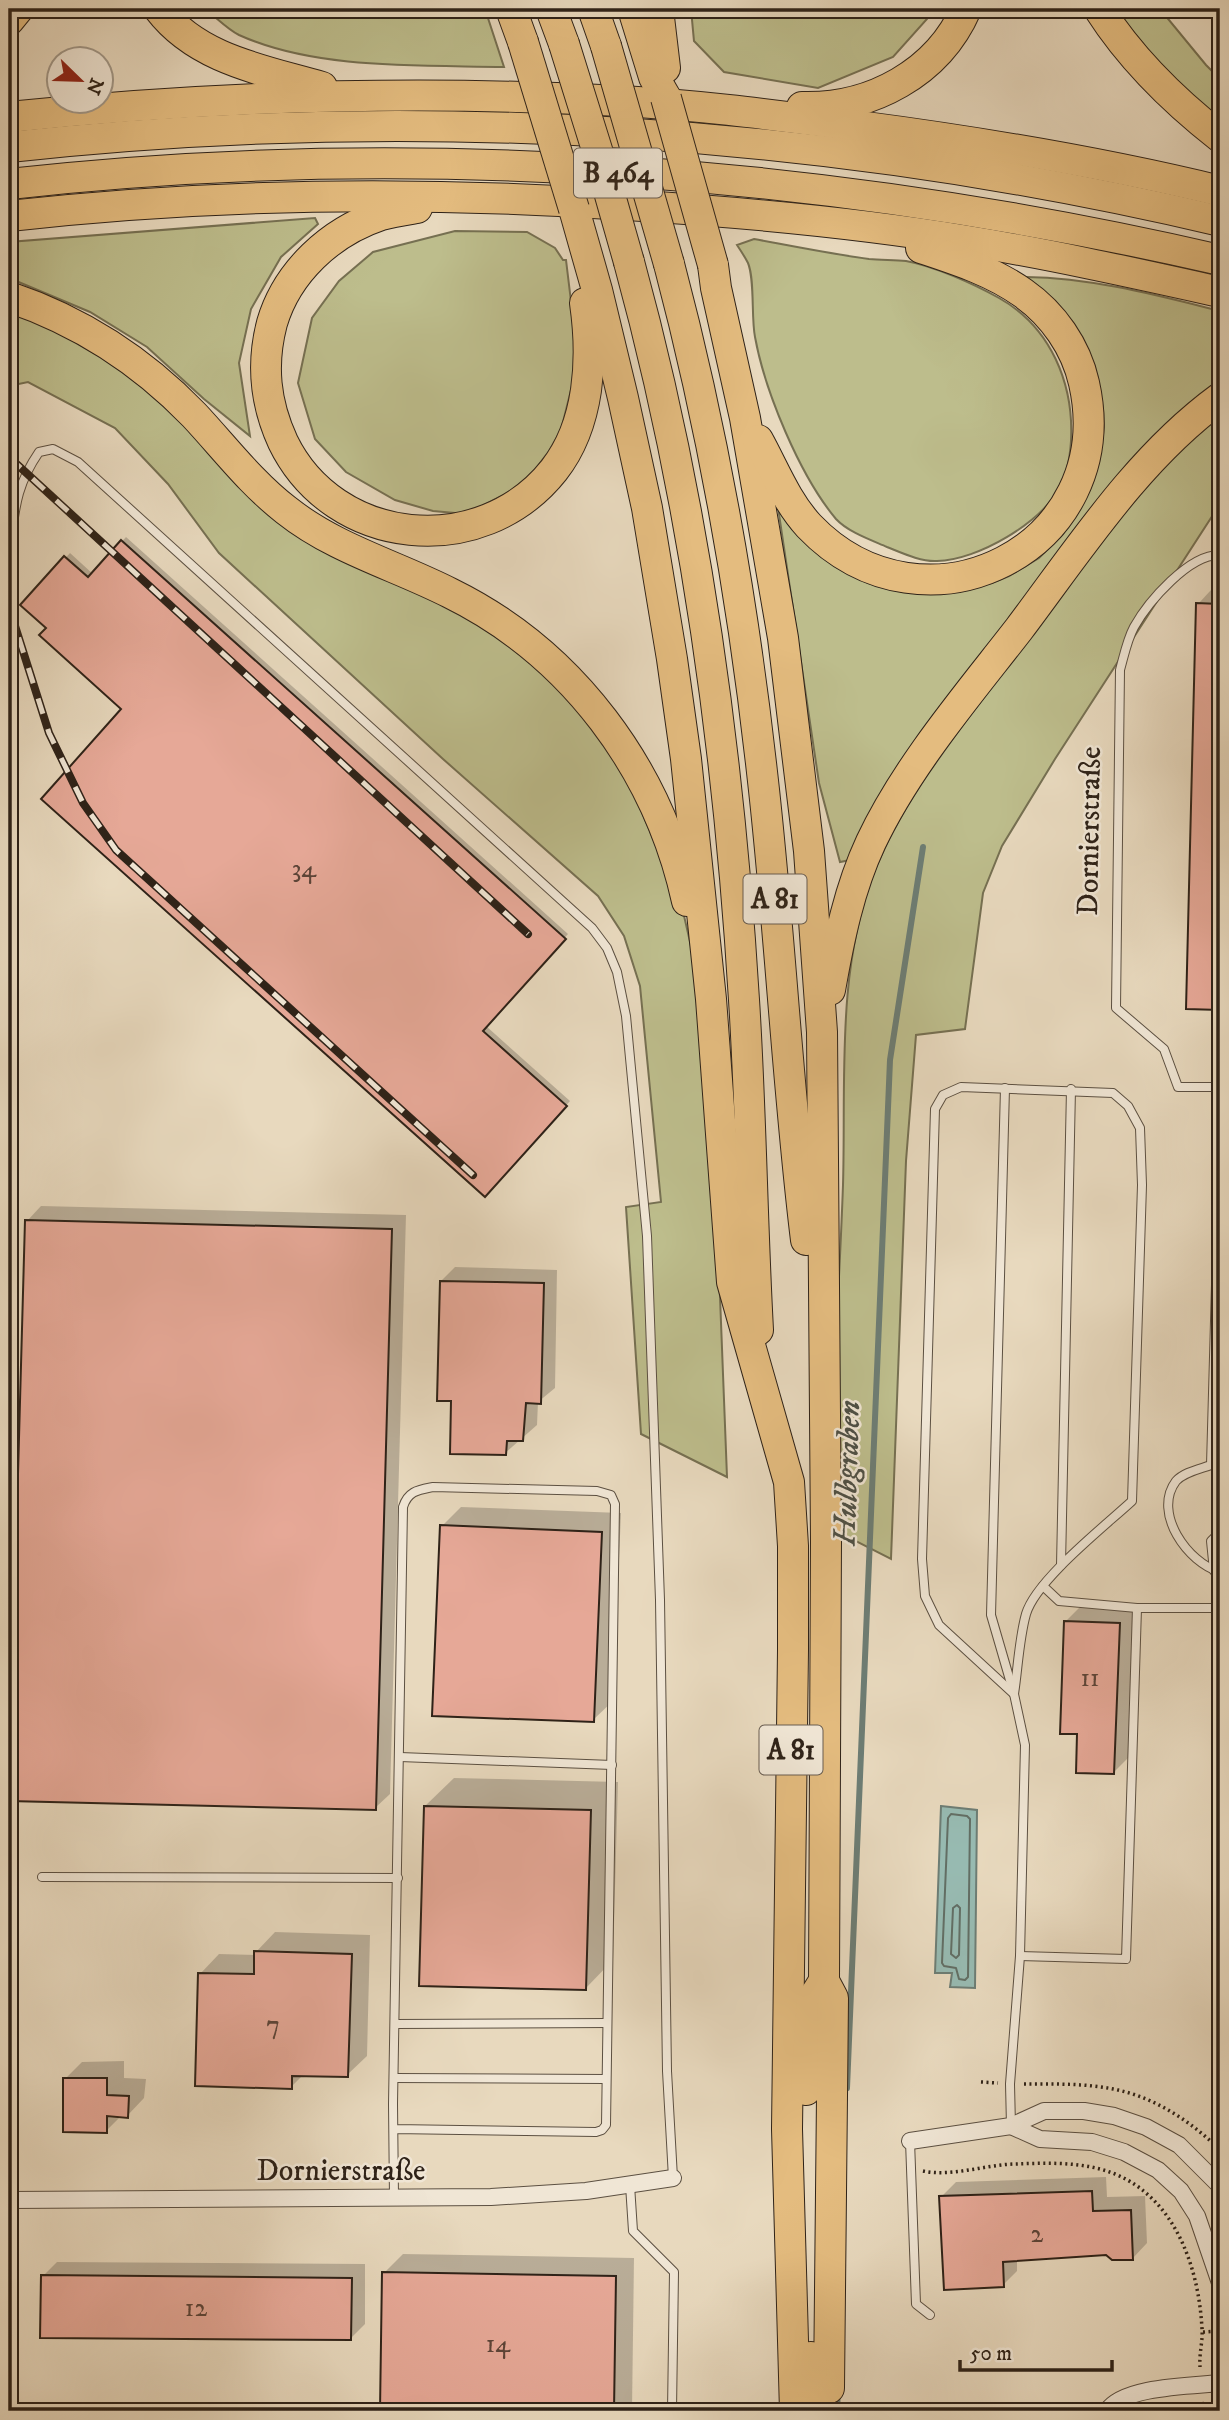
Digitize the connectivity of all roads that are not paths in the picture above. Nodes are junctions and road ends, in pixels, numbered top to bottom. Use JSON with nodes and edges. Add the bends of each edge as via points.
{"nodes":[{"id":1,"x":18,"y":9,"type":"edge"},
{"id":2,"x":159,"y":9,"type":"edge"},
{"id":3,"x":511,"y":9,"type":"edge"},
{"id":4,"x":551,"y":9,"type":"edge"},
{"id":5,"x":593,"y":9,"type":"edge"},
{"id":6,"x":633,"y":9,"type":"edge"},
{"id":7,"x":658,"y":9,"type":"edge"},
{"id":8,"x":966,"y":9,"type":"edge"},
{"id":9,"x":1099,"y":9,"type":"edge"},
{"id":10,"x":9,"y":20,"type":"edge"},
{"id":11,"x":654,"y":48,"type":"junction"},
{"id":12,"x":349,"y":96,"type":"junction"},
{"id":13,"x":723,"y":111,"type":"junction"},
{"id":14,"x":9,"y":117,"type":"edge"},
{"id":15,"x":1220,"y":137,"type":"edge"},
{"id":16,"x":9,"y":147,"type":"edge"},
{"id":17,"x":9,"y":184,"type":"edge"},
{"id":18,"x":1220,"y":191,"type":"edge"},
{"id":19,"x":458,"y":196,"type":"junction"},
{"id":20,"x":9,"y":216,"type":"edge"},
{"id":21,"x":1220,"y":221,"type":"edge"},
{"id":22,"x":873,"y":228,"type":"junction"},
{"id":23,"x":1220,"y":260,"type":"edge"},
{"id":24,"x":582,"y":261,"type":"junction"},
{"id":25,"x":1220,"y":292,"type":"edge"},
{"id":26,"x":9,"y":297,"type":"edge"},
{"id":27,"x":1220,"y":398,"type":"edge"},
{"id":28,"x":745,"y":418,"type":"junction"},
{"id":29,"x":9,"y":552,"type":"edge"},
{"id":30,"x":1220,"y":555,"type":"edge"},
{"id":31,"x":707,"y":962,"type":"junction"},
{"id":32,"x":822,"y":1031,"type":"junction"},
{"id":33,"x":1220,"y":1087,"type":"edge"},
{"id":34,"x":1005,"y":1088,"type":"junction"},
{"id":35,"x":1071,"y":1090,"type":"junction"},
{"id":36,"x":1220,"y":1141,"type":"edge"},
{"id":37,"x":760,"y":1376,"type":"junction"},
{"id":38,"x":1220,"y":1532,"type":"edge"},
{"id":39,"x":825,"y":1541,"type":"junction"},
{"id":40,"x":1061,"y":1565,"type":"junction"},
{"id":41,"x":1218,"y":1571,"type":"edge"},
{"id":42,"x":1043,"y":1586,"type":"junction"},
{"id":43,"x":1137,"y":1608,"type":"junction"},
{"id":44,"x":1220,"y":1608,"type":"edge"},
{"id":45,"x":1014,"y":1693,"type":"junction"},
{"id":46,"x":400,"y":1758,"type":"junction"},
{"id":47,"x":612,"y":1765,"type":"junction"},
{"id":48,"x":42,"y":1877,"type":"dead end"},
{"id":49,"x":398,"y":1878,"type":"junction"},
{"id":50,"x":1020,"y":1956,"type":"junction"},
{"id":51,"x":607,"y":2023,"type":"junction"},
{"id":52,"x":395,"y":2024,"type":"junction"},
{"id":53,"x":394,"y":2078,"type":"junction"},
{"id":54,"x":606,"y":2079,"type":"junction"},
{"id":55,"x":807,"y":2124,"type":"junction"},
{"id":56,"x":1011,"y":2126,"type":"junction"},
{"id":57,"x":394,"y":2129,"type":"junction"},
{"id":58,"x":910,"y":2141,"type":"joint"},
{"id":59,"x":673,"y":2178,"type":"joint"},
{"id":60,"x":630,"y":2185,"type":"junction"},
{"id":61,"x":1220,"y":2186,"type":"edge"},
{"id":62,"x":808,"y":2198,"type":"junction"},
{"id":63,"x":394,"y":2199,"type":"junction"},
{"id":64,"x":9,"y":2200,"type":"edge"},
{"id":65,"x":1220,"y":2283,"type":"edge"},
{"id":66,"x":930,"y":2315,"type":"dead end"},
{"id":67,"x":1220,"y":2383,"type":"edge"},
{"id":68,"x":673,"y":2411,"type":"edge"},
{"id":69,"x":794,"y":2411,"type":"edge"},
{"id":70,"x":821,"y":2411,"type":"edge"},
{"id":71,"x":1107,"y":2411,"type":"edge"}],
"edges":[{"from":1,"to":10,"type":"highway"},
{"from":2,"to":12,"type":"highway","via":[[182,33],[233,62]]},
{"from":3,"to":24,"type":"highway","bridge":true,"via":[[576,218],[575,248]]},
{"from":4,"to":37,"type":"highway","number":"A 81","bridge":true,"via":[[598,153],[664,406],[712,676],[745,1010]]},
{"from":5,"to":39,"type":"highway","number":"A 81","bridge":true,"via":[[668,264],[702,403],[741,611],[772,870],[806,1241]]},
{"from":6,"to":11,"type":"highway"},
{"from":7,"to":11,"type":"highway"},
{"from":8,"to":13,"type":"highway","via":[[952,36],[926,65],[870,96],[829,106],[774,105]]},
{"from":9,"to":15,"type":"highway","via":[[1138,61]]},
{"from":11,"to":28,"type":"highway","bridge":true,"via":[[654,77],[666,98],[713,265]]},
{"from":12,"to":13,"type":"highway","number":"B 464","via":[[624,101]]},
{"from":12,"to":14,"type":"highway","number":"B 464"},
{"from":13,"to":18,"type":"highway","number":"B 464","via":[[966,141]]},
{"from":16,"to":21,"type":"highway","number":"B 464","via":[[313,128],[613,134],[927,166]]},
{"from":17,"to":23,"type":"highway","number":"B 464","via":[[318,164],[633,173],[945,207]]},
{"from":19,"to":20,"type":"highway","number":"B 464","via":[[278,197]]},
{"from":19,"to":22,"type":"highway","number":"B 464","via":[[754,213]]},
{"from":19,"to":24,"type":"highway","via":[[383,215],[341,233],[301,268],[275,314],[265,365],[266,392],[275,424],[315,487],[354,514],[403,530],[455,529],[516,506],[554,470],[581,416],[588,373]]},
{"from":22,"to":25,"type":"highway","number":"B 464","via":[[1044,254]]},
{"from":22,"to":28,"type":"highway","via":[[997,277],[1024,294],[1059,328],[1082,374],[1089,405],[1081,473],[1063,509],[1041,536],[994,567],[950,580],[893,576],[839,552],[810,526],[785,492]]},
{"from":24,"to":31,"type":"highway","via":[[629,423],[661,589],[684,746]]},
{"from":26,"to":31,"type":"highway","via":[[84,329],[135,362],[159,381],[268,495],[299,520],[342,546],[478,608],[516,632],[563,673],[620,741],[651,798]]},
{"from":27,"to":32,"type":"highway","via":[[1172,437],[1135,478],[906,782],[871,841],[853,886]]},
{"from":28,"to":32,"type":"highway","via":[[794,720]]},
{"from":29,"to":59,"type":"lane","via":[[19,488],[39,452],[53,449],[78,462],[592,928],[617,972],[634,1085],[647,1236]]},
{"from":30,"to":33,"type":"lane","name":"Dornierstraße","via":[[1210,555],[1170,580],[1133,628],[1120,670],[1116,1008],[1164,1049],[1178,1087]]},
{"from":31,"to":37,"type":"highway","via":[[732,1282]]},
{"from":32,"to":39,"type":"highway"},
{"from":34,"to":35,"type":"lane"},
{"from":34,"to":45,"type":"lane","via":[[991,1615]]},
{"from":34,"to":45,"type":"lane","via":[[961,1087],[943,1095],[935,1108],[922,1559],[925,1596],[939,1625]]},
{"from":35,"to":40,"type":"lane"},
{"from":35,"to":40,"type":"lane","via":[[1113,1093],[1128,1106],[1140,1128],[1142,1185],[1132,1501]]},
{"from":36,"to":41,"type":"lane","via":[[1211,1465],[1177,1480],[1170,1493],[1169,1511],[1182,1544],[1198,1563]]},
{"from":37,"to":55,"type":"highway","number":"A 81","via":[[789,1482]]},
{"from":38,"to":41,"type":"lane","via":[[1211,1541]]},
{"from":39,"to":55,"type":"highway","number":"A 81","via":[[824,1981],[812,2000]]},
{"from":40,"to":42,"type":"lane"},
{"from":42,"to":43,"type":"lane","via":[[1059,1601]]},
{"from":42,"to":45,"type":"lane","via":[[1026,1612]]},
{"from":43,"to":44,"type":"lane"},
{"from":43,"to":50,"type":"lane","via":[[1126,1959]]},
{"from":45,"to":50,"type":"lane","via":[[1025,1745]]},
{"from":46,"to":47,"type":"lane"},
{"from":46,"to":47,"type":"lane","via":[[406,1497],[433,1487],[597,1491],[611,1496],[615,1504]]},
{"from":46,"to":49,"type":"lane"},
{"from":47,"to":51,"type":"lane"},
{"from":48,"to":49,"type":"lane"},
{"from":49,"to":52,"type":"lane"},
{"from":50,"to":56,"type":"lane"},
{"from":51,"to":52,"type":"lane"},
{"from":51,"to":54,"type":"lane"},
{"from":52,"to":53,"type":"lane"},
{"from":53,"to":54,"type":"lane"},
{"from":53,"to":57,"type":"lane"},
{"from":54,"to":57,"type":"lane","via":[[606,2125],[596,2132]]},
{"from":55,"to":62,"type":"highway","number":"A 81"},
{"from":55,"to":62,"type":"highway","number":"A 81"},
{"from":56,"to":58,"type":"street"},
{"from":56,"to":61,"type":"street","via":[[1044,2111],[1114,2116],[1180,2145]]},
{"from":56,"to":65,"type":"street","via":[[1040,2139],[1092,2142],[1158,2170],[1181,2191],[1197,2216]]},
{"from":57,"to":63,"type":"lane"},
{"from":58,"to":66,"type":"lane","via":[[916,2304]]},
{"from":59,"to":60,"type":"street","name":"Dornierstraße"},
{"from":60,"to":63,"type":"street","name":"Dornierstraße","via":[[491,2197]]},
{"from":60,"to":68,"type":"lane","via":[[634,2231],[674,2272]]},
{"from":62,"to":69,"type":"highway","number":"A 81"},
{"from":62,"to":70,"type":"highway","number":"A 81","via":[[812,2388]]},
{"from":63,"to":64,"type":"street","name":"Dornierstraße"},
{"from":67,"to":71,"type":"street","via":[[1131,2395]]}]}
